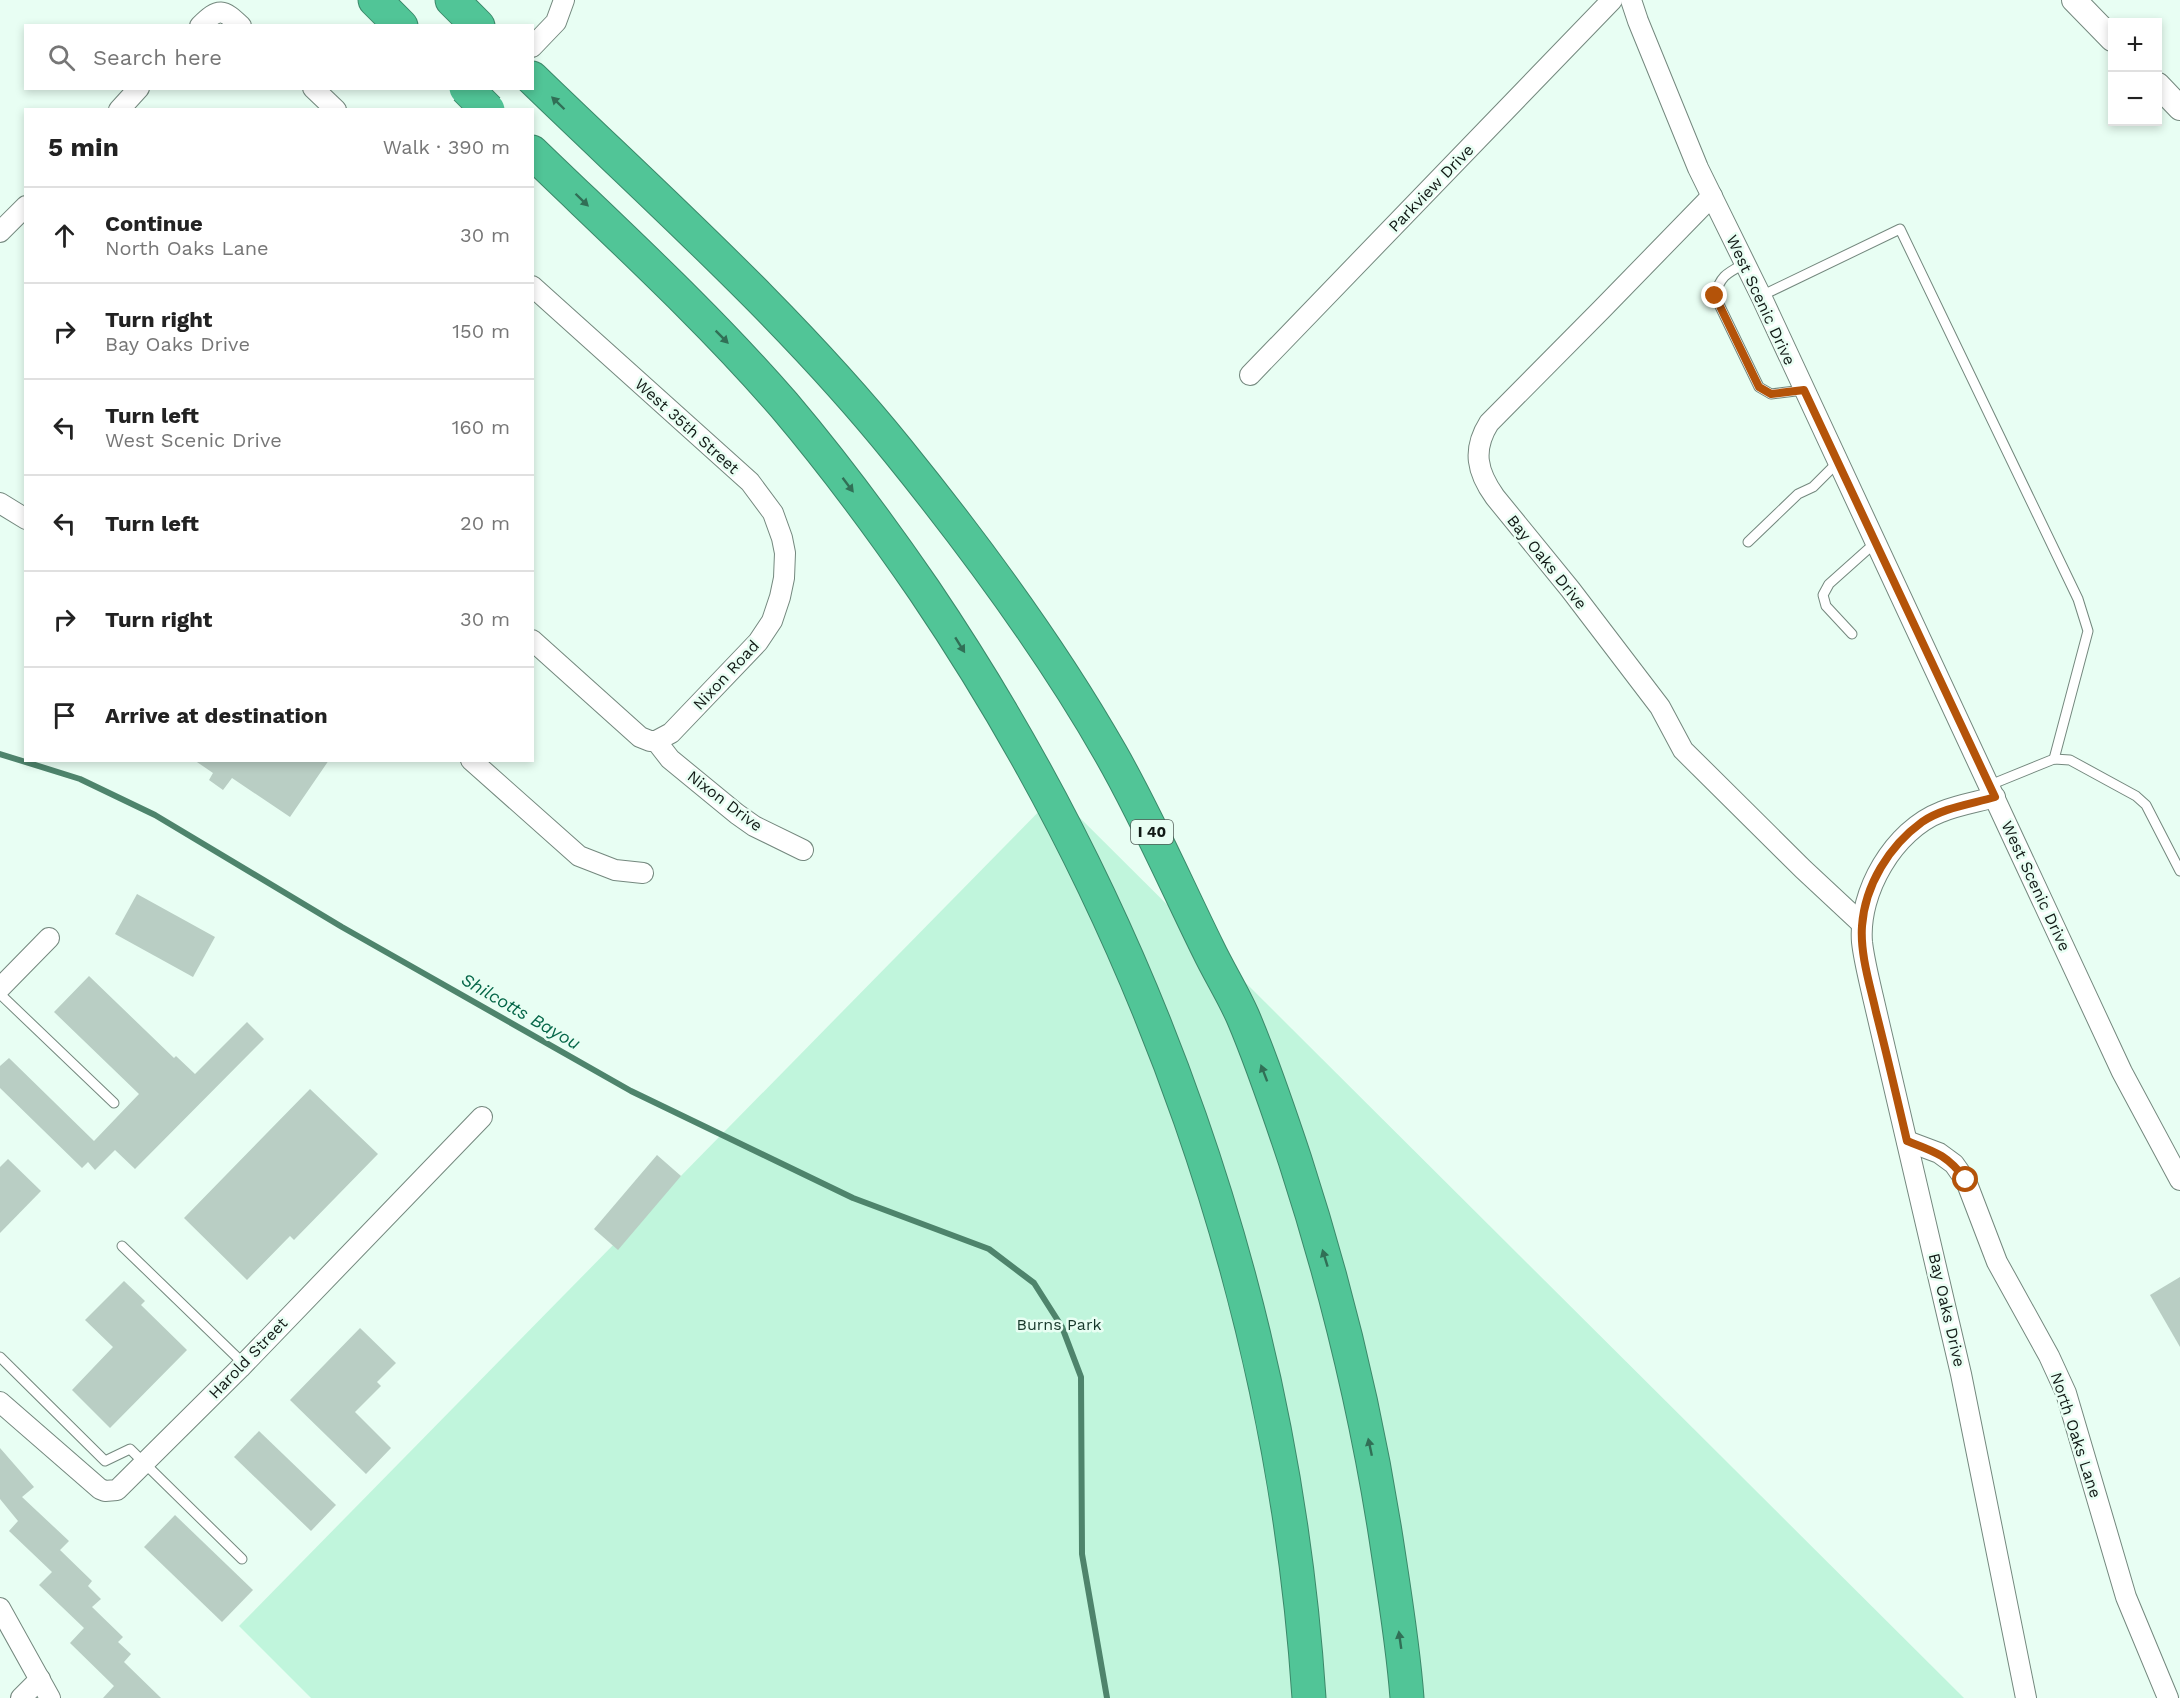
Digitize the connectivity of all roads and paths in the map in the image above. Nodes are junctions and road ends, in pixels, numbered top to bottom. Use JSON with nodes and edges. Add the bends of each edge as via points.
{"nodes":[{"id":1,"x":375,"y":0,"type":"edge"},
{"id":2,"x":452,"y":0,"type":"edge"},
{"id":3,"x":564,"y":0,"type":"edge"},
{"id":4,"x":1612,"y":0,"type":"edge"},
{"id":5,"x":1631,"y":0,"type":"edge"},
{"id":6,"x":2074,"y":0,"type":"edge"},
{"id":7,"x":202,"y":24,"type":"edge"},
{"id":8,"x":239,"y":24,"type":"edge"},
{"id":9,"x":399,"y":24,"type":"edge"},
{"id":10,"x":476,"y":24,"type":"edge"},
{"id":11,"x":2108,"y":35,"type":"edge"},
{"id":12,"x":534,"y":45,"type":"edge"},
{"id":13,"x":534,"y":80,"type":"edge"},
{"id":14,"x":138,"y":90,"type":"edge"},
{"id":15,"x":315,"y":90,"type":"edge"},
{"id":16,"x":468,"y":90,"type":"edge"},
{"id":17,"x":491,"y":90,"type":"edge"},
{"id":18,"x":2162,"y":90,"type":"edge"},
{"id":19,"x":121,"y":108,"type":"edge"},
{"id":20,"x":334,"y":108,"type":"edge"},
{"id":21,"x":475,"y":108,"type":"edge"},
{"id":22,"x":486,"y":108,"type":"edge"},
{"id":23,"x":2180,"y":108,"type":"edge"},
{"id":24,"x":536,"y":156,"type":"edge"},
{"id":25,"x":1712,"y":196,"type":"junction"},
{"id":26,"x":24,"y":208,"type":"edge"},
{"id":27,"x":0,"y":232,"type":"edge"},
{"id":28,"x":1744,"y":264,"type":"junction"},
{"id":29,"x":534,"y":288,"type":"edge"},
{"id":30,"x":1761,"y":296,"type":"junction"},
{"id":31,"x":1251,"y":375,"type":"dead end"},
{"id":32,"x":1804,"y":390,"type":"junction"},
{"id":33,"x":1838,"y":462,"type":"junction"},
{"id":34,"x":0,"y":503,"type":"edge"},
{"id":35,"x":24,"y":518,"type":"edge"},
{"id":36,"x":1748,"y":542,"type":"dead end"},
{"id":37,"x":1876,"y":542,"type":"junction"},
{"id":38,"x":780,"y":597,"type":"joint"},
{"id":39,"x":1852,"y":634,"type":"dead end"},
{"id":40,"x":534,"y":642,"type":"edge"},
{"id":41,"x":656,"y":741,"type":"junction"},
{"id":42,"x":2054,"y":759,"type":"junction"},
{"id":43,"x":473,"y":762,"type":"edge"},
{"id":44,"x":1992,"y":791,"type":"junction"},
{"id":45,"x":803,"y":850,"type":"dead end"},
{"id":46,"x":2180,"y":871,"type":"edge"},
{"id":47,"x":643,"y":873,"type":"dead end"},
{"id":48,"x":1862,"y":924,"type":"junction"},
{"id":49,"x":49,"y":938,"type":"dead end"},
{"id":50,"x":0,"y":988,"type":"edge"},
{"id":51,"x":0,"y":994,"type":"edge"},
{"id":52,"x":114,"y":1103,"type":"dead end"},
{"id":53,"x":482,"y":1117,"type":"dead end"},
{"id":54,"x":1907,"y":1141,"type":"junction"},
{"id":55,"x":2180,"y":1180,"type":"edge"},
{"id":56,"x":122,"y":1246,"type":"dead end"},
{"id":57,"x":0,"y":1357,"type":"edge"},
{"id":58,"x":243,"y":1364,"type":"junction"},
{"id":59,"x":0,"y":1402,"type":"edge"},
{"id":60,"x":144,"y":1463,"type":"junction"},
{"id":61,"x":243,"y":1559,"type":"dead end"},
{"id":62,"x":0,"y":1608,"type":"edge"},
{"id":63,"x":39,"y":1679,"type":"junction"},
{"id":64,"x":21,"y":1698,"type":"edge"},
{"id":65,"x":50,"y":1698,"type":"edge"},
{"id":66,"x":1309,"y":1698,"type":"edge"},
{"id":67,"x":1407,"y":1698,"type":"edge"},
{"id":68,"x":2026,"y":1698,"type":"edge"},
{"id":69,"x":2168,"y":1698,"type":"edge"}],
"edges":[{"from":1,"to":9,"type":"highway"},
{"from":2,"to":10,"type":"highway"},
{"from":3,"to":12,"type":"street","via":[[556,22]]},
{"from":4,"to":31,"type":"street","name":"Parkview Drive"},
{"from":5,"to":25,"type":"street","name":"West Scenic Drive"},
{"from":6,"to":11,"type":"street"},
{"from":7,"to":8,"type":"street","via":[[219,12],[226,12]]},
{"from":67,"to":13,"type":"highway","number":"I 40","one_way":true,"via":[[1376,1472],[1333,1282],[1245,1022],[1107,748],[992,571],[897,449],[817,357]]},
{"from":14,"to":19,"type":"street"},
{"from":15,"to":20,"type":"street"},
{"from":16,"to":22,"type":"highway","bridge":true},
{"from":17,"to":21,"type":"street"},
{"from":18,"to":23,"type":"street"},
{"from":24,"to":66,"type":"highway","one_way":true,"via":[[731,346],[844,479],[950,629],[1012,728],[1062,819],[1147,1002],[1188,1112],[1234,1255],[1275,1432],[1296,1563]]},
{"from":25,"to":28,"type":"street","name":"West Scenic Drive"},
{"from":25,"to":48,"type":"street","name":"Bay Oaks Drive","via":[[1489,423],[1477,457],[1484,483],[1660,707],[1683,750]]},
{"from":26,"to":27,"type":"street"},
{"from":28,"to":30,"type":"street","name":"West Scenic Drive"},
{"from":28,"to":32,"type":"lane","via":[[1726,274],[1715,296],[1759,387],[1771,394]]},
{"from":29,"to":38,"type":"street","name":"West 35th Street","via":[[750,482],[773,513],[782,537],[785,553]]},
{"from":30,"to":32,"type":"street","name":"West Scenic Drive"},
{"from":30,"to":42,"type":"lane","via":[[1900,229],[2078,599],[2088,631]]},
{"from":32,"to":33,"type":"street","name":"West Scenic Drive"},
{"from":33,"to":36,"type":"lane"},
{"from":33,"to":37,"type":"street","name":"West Scenic Drive"},
{"from":34,"to":35,"type":"street"},
{"from":37,"to":39,"type":"lane","via":[[1829,584],[1823,595],[1826,606]]},
{"from":37,"to":44,"type":"street","name":"West Scenic Drive"},
{"from":38,"to":41,"type":"street","name":"Nixon Road","via":[[772,621],[758,642],[671,733]]},
{"from":40,"to":41,"type":"street","via":[[640,737]]},
{"from":41,"to":45,"type":"street","name":"Nixon Drive","via":[[670,759],[737,814]]},
{"from":42,"to":44,"type":"lane"},
{"from":42,"to":46,"type":"lane","via":[[2070,760],[2136,796],[2146,805]]},
{"from":43,"to":47,"type":"street","via":[[579,856],[615,870]]},
{"from":44,"to":48,"type":"street","name":"Bay Oaks Drive","via":[[1941,812],[1903,838],[1878,872]]},
{"from":44,"to":55,"type":"street","name":"West Scenic Drive","via":[[2122,1072]]},
{"from":48,"to":54,"type":"street","name":"Bay Oaks Drive","via":[[1873,997]]},
{"from":49,"to":50,"type":"street"},
{"from":51,"to":52,"type":"lane"},
{"from":53,"to":58,"type":"street","name":"Harold Street"},
{"from":54,"to":68,"type":"street","name":"Bay Oaks Drive","via":[[1961,1374]]},
{"from":54,"to":69,"type":"street","name":"North Oaks Lane","via":[[1939,1153],[1966,1180],[1997,1262],[2049,1356],[2066,1393],[2126,1597]]},
{"from":56,"to":58,"type":"lane"},
{"from":57,"to":60,"type":"lane","via":[[105,1461],[130,1449]]},
{"from":58,"to":60,"type":"street","name":"Harold Street"},
{"from":59,"to":60,"type":"street","name":"Harold Street","via":[[100,1489],[117,1490]]},
{"from":60,"to":61,"type":"lane"},
{"from":62,"to":63,"type":"street"},
{"from":63,"to":64,"type":"street"},
{"from":63,"to":65,"type":"street"}]}
